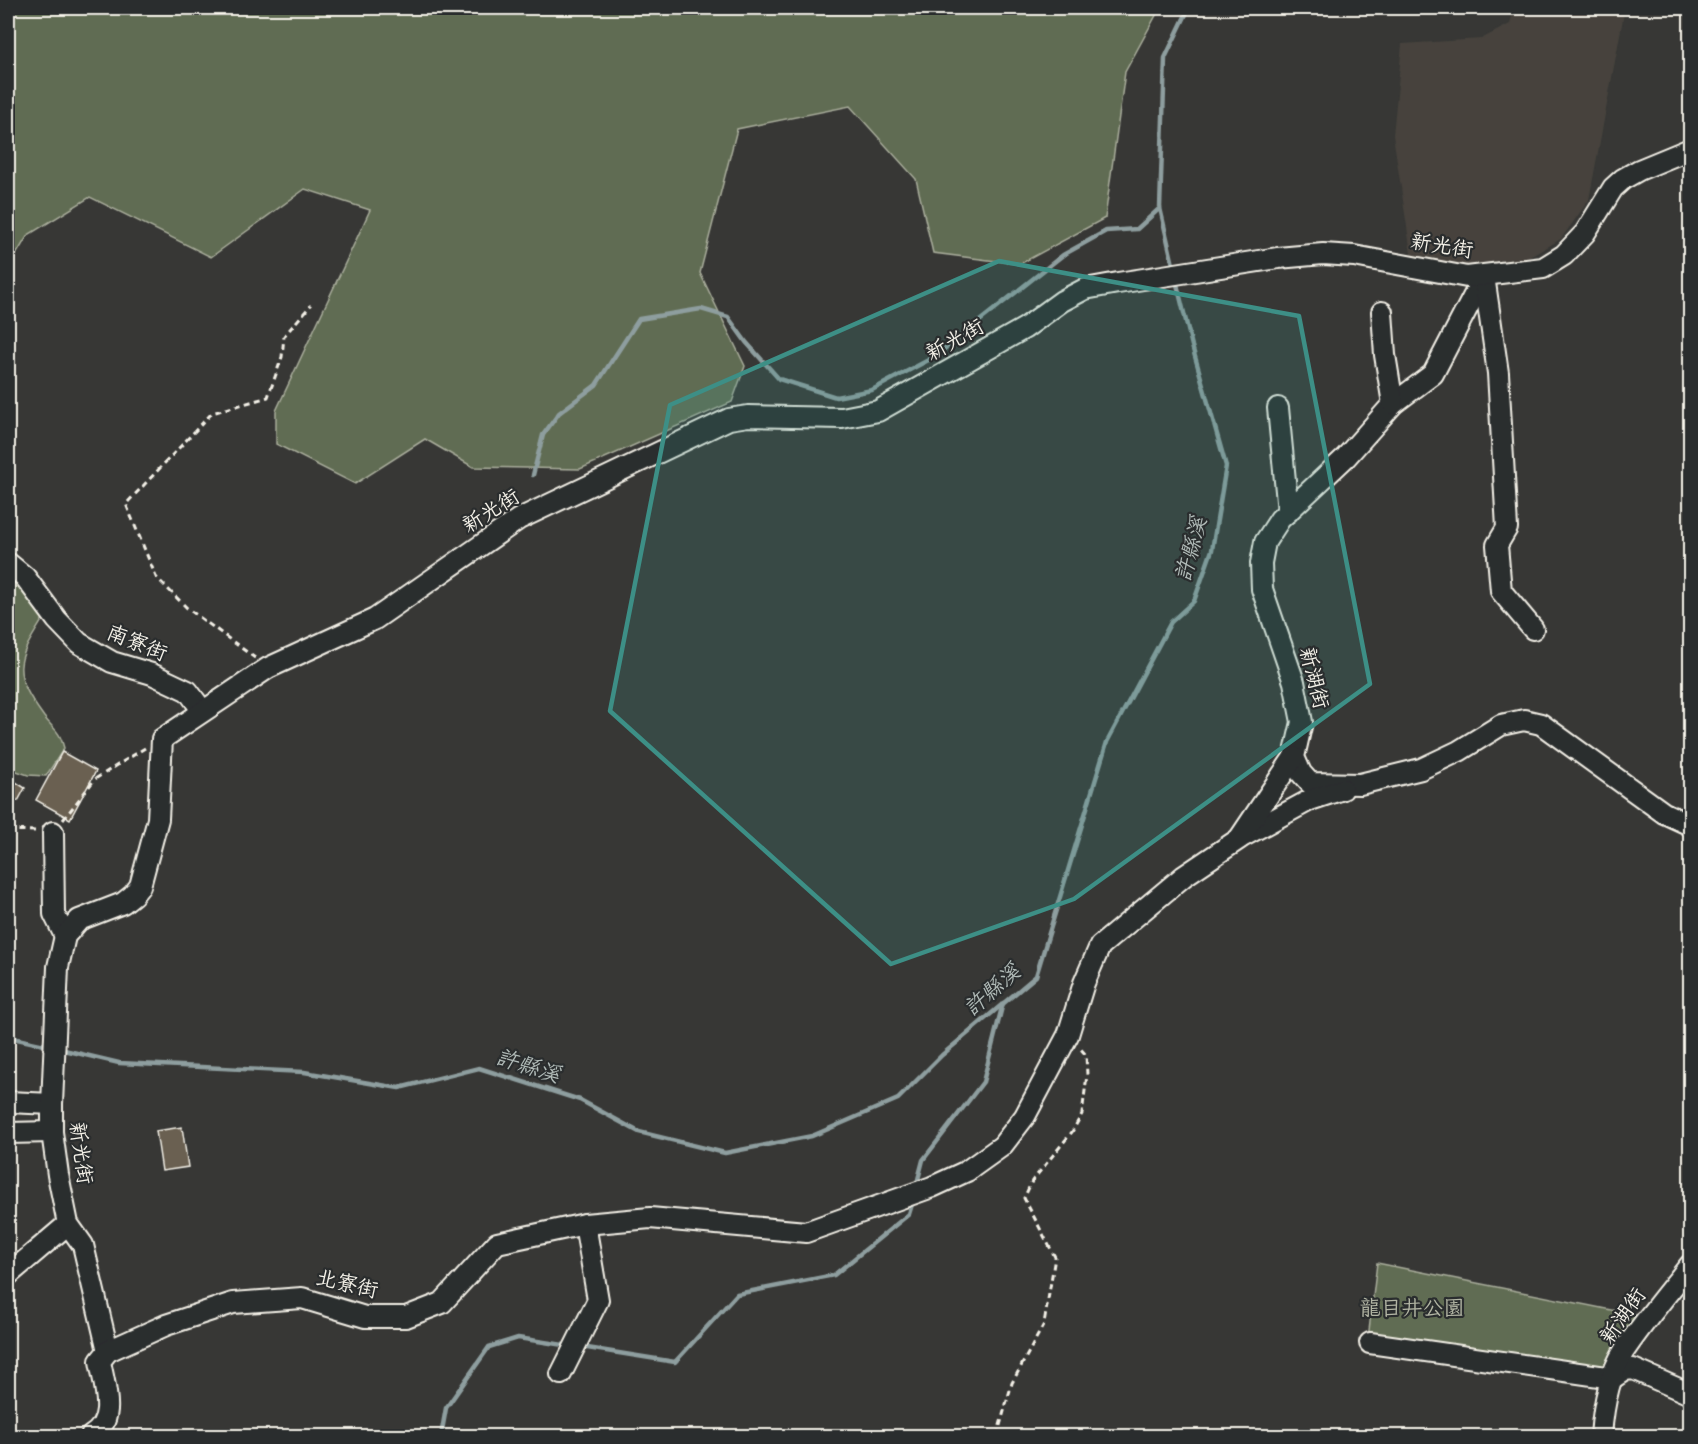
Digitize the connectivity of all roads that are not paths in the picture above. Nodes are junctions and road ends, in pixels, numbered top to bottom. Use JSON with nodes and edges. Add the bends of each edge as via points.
{"nodes":[{"id":1,"x":1690,"y":149,"type":"edge"},
{"id":2,"x":1484,"y":276,"type":"junction"},
{"id":3,"x":1382,"y":312,"type":"dead end"},
{"id":4,"x":1392,"y":404,"type":"junction"},
{"id":5,"x":1278,"y":408,"type":"dead end"},
{"id":6,"x":1288,"y":512,"type":"junction"},
{"id":7,"x":8,"y":563,"type":"edge"},
{"id":8,"x":1533,"y":629,"type":"dead end"},
{"id":9,"x":202,"y":710,"type":"junction"},
{"id":10,"x":1294,"y":757,"type":"junction"},
{"id":11,"x":1360,"y":784,"type":"junction"},
{"id":12,"x":1690,"y":825,"type":"edge"},
{"id":13,"x":53,"y":832,"type":"road end"},
{"id":14,"x":1239,"y":838,"type":"junction"},
{"id":15,"x":65,"y":936,"type":"junction"},
{"id":16,"x":52,"y":1096,"type":"junction"},
{"id":17,"x":8,"y":1102,"type":"edge"},
{"id":18,"x":52,"y":1132,"type":"junction"},
{"id":19,"x":8,"y":1133,"type":"edge"},
{"id":20,"x":68,"y":1224,"type":"junction"},
{"id":21,"x":585,"y":1224,"type":"junction"},
{"id":22,"x":1690,"y":1265,"type":"edge"},
{"id":23,"x":8,"y":1275,"type":"edge"},
{"id":24,"x":1370,"y":1343,"type":"dead end"},
{"id":25,"x":108,"y":1351,"type":"junction"},
{"id":26,"x":561,"y":1374,"type":"dead end"},
{"id":27,"x":1612,"y":1378,"type":"junction"},
{"id":28,"x":1690,"y":1394,"type":"edge"},
{"id":29,"x":91,"y":1437,"type":"edge"},
{"id":30,"x":1601,"y":1437,"type":"edge"}],
"edges":[{"from":1,"to":2,"type":"street","name":"新光街","via":[[1623,179],[1585,233],[1564,255],[1543,268]]},
{"from":2,"to":4,"type":"street","name":"新湖街","via":[[1433,374]]},
{"from":2,"to":8,"type":"street","via":[[1498,373],[1507,528],[1497,545],[1501,591]]},
{"from":2,"to":9,"type":"street","name":"新光街","via":[[1467,277],[1323,254],[1084,289],[1025,328],[878,411],[842,418],[729,419],[519,519],[375,619],[268,668]]},
{"from":3,"to":4,"type":"street"},
{"from":4,"to":6,"type":"street","name":"新湖街","via":[[1346,457]]},
{"from":5,"to":6,"type":"street"},
{"from":6,"to":10,"type":"street","name":"新湖街","via":[[1265,542],[1261,563],[1262,589],[1294,682],[1302,722]]},
{"from":7,"to":9,"type":"street","name":"南寮街","via":[[26,577],[79,643],[112,662],[152,674],[188,691]]},
{"from":9,"to":15,"type":"street","name":"新光街","via":[[162,739],[158,819],[140,886],[123,903],[79,920]]},
{"from":10,"to":11,"type":"street","via":[[1310,783]]},
{"from":10,"to":14,"type":"street"},
{"from":11,"to":12,"type":"street","via":[[1421,769],[1502,725],[1524,720],[1541,724],[1664,813]]},
{"from":11,"to":14,"type":"street","via":[[1310,800]]},
{"from":13,"to":15,"type":"street","via":[[54,915]]},
{"from":14,"to":21,"type":"street","name":"北寮街","via":[[1184,876],[1100,945],[1068,1035],[1025,1116],[1002,1146],[967,1171],[806,1232],[650,1218]]},
{"from":15,"to":16,"type":"street","name":"新光街","via":[[58,967]]},
{"from":16,"to":17,"type":"street"},
{"from":16,"to":18,"type":"street","name":"新光街"},
{"from":18,"to":19,"type":"street"},
{"from":18,"to":20,"type":"street","name":"新光街"},
{"from":20,"to":23,"type":"street"},
{"from":20,"to":25,"type":"street","name":"新光街","via":[[83,1245]]},
{"from":21,"to":25,"type":"street","name":"北寮街","via":[[497,1243],[442,1303],[406,1317],[365,1317],[302,1298],[233,1303],[166,1325]]},
{"from":21,"to":26,"type":"street","via":[[598,1300]]},
{"from":22,"to":27,"type":"street","name":"新湖街","via":[[1623,1352]]},
{"from":24,"to":27,"type":"street"},
{"from":25,"to":29,"type":"street","via":[[99,1361],[109,1411]]},
{"from":27,"to":28,"type":"street","via":[[1633,1369]]},
{"from":27,"to":30,"type":"street","name":"新湖街"}]}
